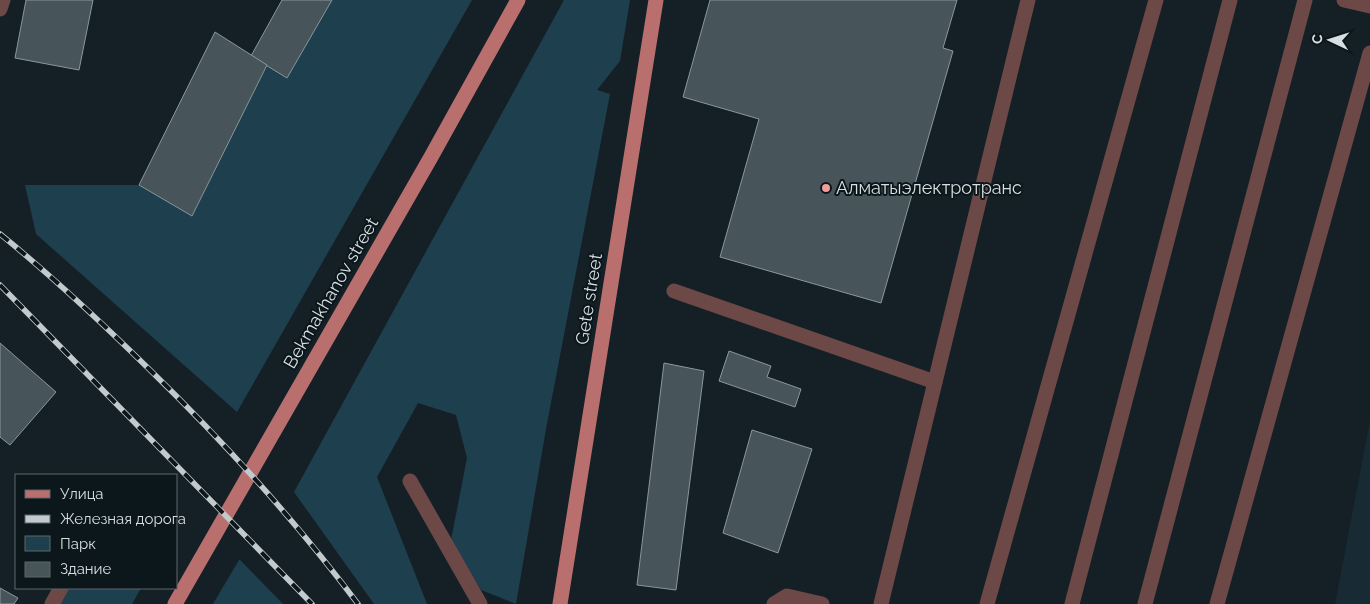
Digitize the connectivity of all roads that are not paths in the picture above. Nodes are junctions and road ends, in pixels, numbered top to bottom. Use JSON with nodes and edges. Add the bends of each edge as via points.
{"nodes":[{"id":1,"x":3,"y":0,"type":"edge"},
{"id":2,"x":518,"y":0,"type":"edge"},
{"id":3,"x":656,"y":0,"type":"edge"},
{"id":4,"x":1028,"y":0,"type":"edge"},
{"id":5,"x":1156,"y":0,"type":"edge"},
{"id":6,"x":1230,"y":0,"type":"edge"},
{"id":7,"x":1305,"y":0,"type":"edge"},
{"id":8,"x":1344,"y":0,"type":"edge"},
{"id":9,"x":1370,"y":6,"type":"edge"},
{"id":10,"x":0,"y":10,"type":"edge"},
{"id":11,"x":1370,"y":52,"type":"edge"},
{"id":12,"x":674,"y":291,"type":"dead end"},
{"id":13,"x":935,"y":382,"type":"junction"},
{"id":14,"x":410,"y":481,"type":"dead end"},
{"id":15,"x":60,"y":589,"type":"edge"},
{"id":16,"x":52,"y":604,"type":"edge"},
{"id":17,"x":174,"y":604,"type":"edge"},
{"id":18,"x":480,"y":604,"type":"edge"},
{"id":19,"x":560,"y":604,"type":"edge"},
{"id":20,"x":774,"y":604,"type":"edge"},
{"id":21,"x":822,"y":604,"type":"edge"},
{"id":22,"x":881,"y":604,"type":"edge"},
{"id":23,"x":987,"y":604,"type":"edge"},
{"id":24,"x":1072,"y":604,"type":"edge"},
{"id":25,"x":1144,"y":604,"type":"edge"},
{"id":26,"x":1217,"y":604,"type":"edge"}],
"edges":[{"from":1,"to":10,"type":"street"},
{"from":2,"to":17,"type":"main road","name":"Bekmakhanov street"},
{"from":3,"to":19,"type":"main road","name":"Gete street"},
{"from":4,"to":13,"type":"street"},
{"from":5,"to":23,"type":"street"},
{"from":6,"to":24,"type":"street"},
{"from":7,"to":25,"type":"street"},
{"from":8,"to":9,"type":"street"},
{"from":11,"to":26,"type":"street"},
{"from":12,"to":13,"type":"street"},
{"from":13,"to":22,"type":"street"},
{"from":14,"to":18,"type":"street"},
{"from":15,"to":16,"type":"street"},
{"from":20,"to":21,"type":"street","via":[[787,596]]}]}
